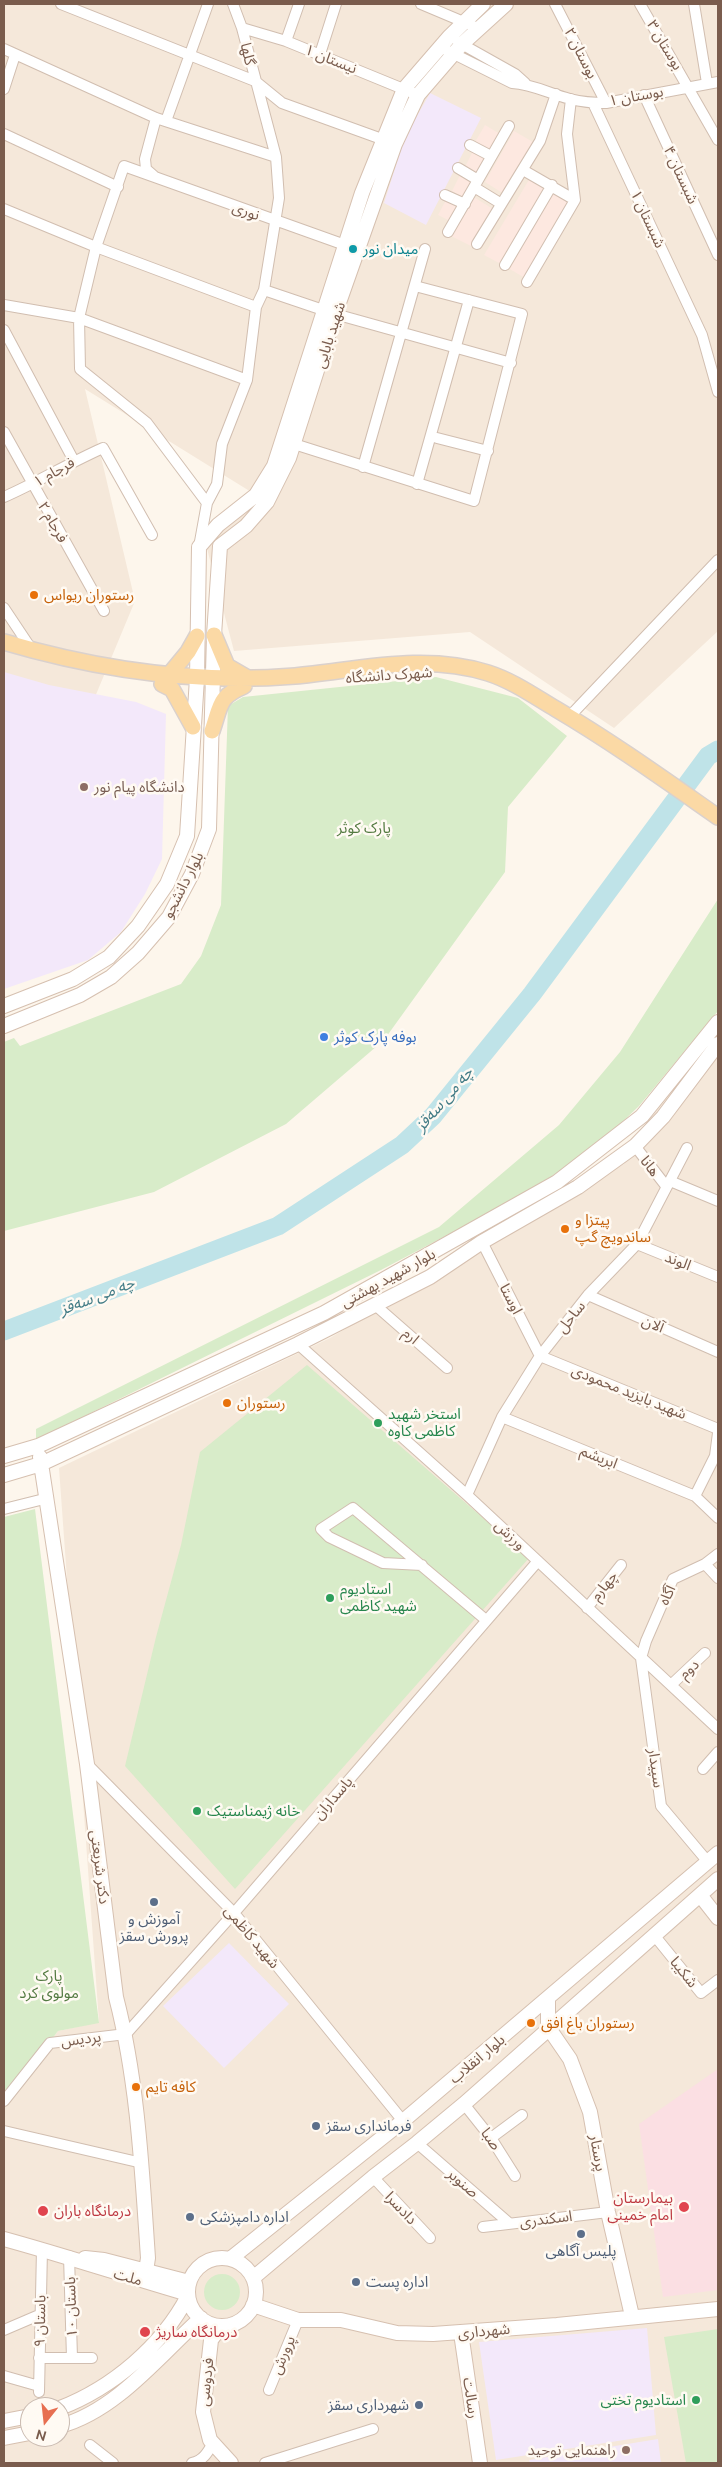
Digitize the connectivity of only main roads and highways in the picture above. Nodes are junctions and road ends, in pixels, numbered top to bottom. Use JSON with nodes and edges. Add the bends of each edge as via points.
{"nodes":[{"id":1,"x":483,"y":4,"type":"edge"},
{"id":2,"x":506,"y":4,"type":"edge"},
{"id":3,"x":389,"y":142,"type":"junction"},
{"id":4,"x":329,"y":312,"type":"junction"},
{"id":5,"x":214,"y":635,"type":"junction"},
{"id":6,"x":197,"y":636,"type":"junction"},
{"id":7,"x":4,"y":642,"type":"edge"},
{"id":8,"x":4,"y":650,"type":"edge"},
{"id":9,"x":165,"y":680,"type":"junction"},
{"id":10,"x":197,"y":682,"type":"junction"},
{"id":11,"x":214,"y":682,"type":"junction"},
{"id":12,"x":246,"y":682,"type":"junction"},
{"id":13,"x":193,"y":727,"type":"junction"},
{"id":14,"x":583,"y":728,"type":"junction"},
{"id":15,"x":212,"y":731,"type":"junction"},
{"id":16,"x":718,"y":817,"type":"edge"},
{"id":17,"x":718,"y":824,"type":"edge"},
{"id":18,"x":187,"y":836,"type":"junction"},
{"id":19,"x":204,"y":843,"type":"junction"},
{"id":20,"x":4,"y":1006,"type":"edge"},
{"id":21,"x":718,"y":1022,"type":"edge"},
{"id":22,"x":4,"y":1026,"type":"edge"},
{"id":23,"x":718,"y":1044,"type":"edge"},
{"id":24,"x":38,"y":1446,"type":"junction"},
{"id":25,"x":4,"y":1456,"type":"edge"},
{"id":26,"x":41,"y":1464,"type":"junction"},
{"id":27,"x":4,"y":1475,"type":"edge"},
{"id":28,"x":713,"y":1858,"type":"edge"},
{"id":29,"x":718,"y":1879,"type":"edge"},
{"id":30,"x":700,"y":1895,"type":"junction"},
{"id":31,"x":718,"y":1918,"type":"edge"},
{"id":32,"x":548,"y":1998,"type":"junction"},
{"id":33,"x":548,"y":2027,"type":"junction"},
{"id":34,"x":4,"y":2239,"type":"edge"},
{"id":35,"x":69,"y":2256,"type":"junction"},
{"id":36,"x":230,"y":2259,"type":"junction"},
{"id":37,"x":146,"y":2271,"type":"junction"},
{"id":38,"x":253,"y":2278,"type":"junction"},
{"id":39,"x":189,"y":2291,"type":"junction"},
{"id":40,"x":254,"y":2305,"type":"junction"},
{"id":41,"x":718,"y":2309,"type":"edge"},
{"id":42,"x":632,"y":2316,"type":"junction"},
{"id":43,"x":201,"y":2318,"type":"junction"},
{"id":44,"x":221,"y":2326,"type":"junction"},
{"id":45,"x":462,"y":2333,"type":"junction"},
{"id":46,"x":70,"y":2403,"type":"edge"},
{"id":47,"x":20,"y":2418,"type":"edge"},
{"id":48,"x":4,"y":2421,"type":"edge"},
{"id":49,"x":70,"y":2424,"type":"edge"},
{"id":50,"x":20,"y":2435,"type":"edge"},
{"id":51,"x":4,"y":2438,"type":"edge"},
{"id":52,"x":231,"y":2463,"type":"edge"},
{"id":53,"x":480,"y":2463,"type":"edge"}],
"edges":[{"from":1,"to":3,"type":"main road","name":"شهید بابایی","via":[[444,42],[404,89]]},
{"from":2,"to":3,"type":"main road","name":"شهید بابایی","via":[[478,28],[418,95]]},
{"from":3,"to":4,"type":"main road","name":"شهید بابایی"},
{"from":3,"to":4,"type":"main road","name":"شهید بابایی","via":[[345,245]]},
{"from":4,"to":5,"type":"main road","name":"شهید بابایی","via":[[294,444],[267,502],[246,526],[220,546]]},
{"from":4,"to":6,"type":"main road","name":"شهید بابایی","via":[[274,466],[256,495],[218,525],[199,547]]},
{"from":5,"to":11,"type":"main road","name":"شهید بابایی"},
{"from":5,"to":12,"type":"main road","via":[[227,666]]},
{"from":6,"to":9,"type":"main road"},
{"from":6,"to":10,"type":"main road"},
{"from":7,"to":9,"type":"main road"},
{"from":8,"to":9,"type":"main road","via":[[75,670]]},
{"from":9,"to":10,"type":"main road"},
{"from":9,"to":13,"type":"main road"},
{"from":10,"to":11,"type":"main road"},
{"from":10,"to":13,"type":"main road","name":"بلوار دانشجو"},
{"from":11,"to":12,"type":"main road"},
{"from":11,"to":15,"type":"main road","name":"بلوار دانشجو"},
{"from":12,"to":14,"type":"main road","name":"شهرک دانشگاه","via":[[437,671],[463,675],[514,693]]},
{"from":12,"to":14,"type":"main road","via":[[406,664],[448,663],[489,673],[514,684],[570,716]]},
{"from":12,"to":15,"type":"main road","via":[[228,693],[222,701]]},
{"from":13,"to":18,"type":"main road","name":"بلوار دانشجو"},
{"from":14,"to":16,"type":"main road"},
{"from":14,"to":17,"type":"main road"},
{"from":15,"to":19,"type":"main road","name":"بلوار دانشجو","via":[[209,828]]},
{"from":18,"to":19,"type":"main road"},
{"from":18,"to":20,"type":"main road","name":"بلوار دانشجو","via":[[167,884],[138,926],[109,958],[73,979]]},
{"from":19,"to":22,"type":"main road","name":"بلوار دانشجو","via":[[169,917],[111,978],[80,995]]},
{"from":21,"to":24,"type":"main road","name":"بلوار شهید بهشتی","via":[[642,1116],[557,1182],[324,1313]]},
{"from":23,"to":26,"type":"main road","name":"بلوار شهید بهشتی","via":[[664,1116],[634,1146],[578,1187],[482,1242],[430,1277],[298,1344]]},
{"from":24,"to":25,"type":"main road","name":"بلوار شهید بهشتی"},
{"from":24,"to":26,"type":"main road","name":"دکتر شریعتی"},
{"from":26,"to":27,"type":"main road","name":"بلوار شهید بهشتی"},
{"from":26,"to":37,"type":"main road","name":"دکتر شریعتی","via":[[88,1764],[116,1997],[126,2034],[142,2163]]},
{"from":28,"to":32,"type":"main road","name":"بلوار انقلاب"},
{"from":29,"to":30,"type":"main road","name":"بلوار انقلاب"},
{"from":30,"to":31,"type":"main road"},
{"from":30,"to":33,"type":"main road","name":"بلوار انقلاب"},
{"from":32,"to":33,"type":"main road"},
{"from":32,"to":36,"type":"main road","name":"بلوار انقلاب","via":[[403,2122]]},
{"from":33,"to":38,"type":"main road","name":"بلوار انقلاب","via":[[417,2144],[372,2176]]},
{"from":33,"to":42,"type":"main road","name":"پرستار","via":[[570,2059],[590,2112],[608,2212]]},
{"from":34,"to":35,"type":"main road","name":"ملت"},
{"from":35,"to":37,"type":"main road","name":"ملت","via":[[104,2260]]},
{"from":35,"to":39,"type":"main road","name":"ملت","via":[[96,2268]]},
{"from":36,"to":38,"type":"main road","via":[[239,2263]]},
{"from":36,"to":39,"type":"main road","via":[[213,2259],[205,2263],[193,2274]]},
{"from":37,"to":39,"type":"main road","name":"ملت"},
{"from":38,"to":40,"type":"main road","via":[[256,2287]]},
{"from":39,"to":43,"type":"main road","via":[[192,2309]]},
{"from":39,"to":46,"type":"main road","via":[[165,2332],[134,2362],[102,2388]]},
{"from":40,"to":44,"type":"main road","via":[[240,2320]]},
{"from":40,"to":45,"type":"main road","name":"شهرداری","via":[[298,2320],[341,2320],[397,2333]]},
{"from":41,"to":42,"type":"main road","name":"شهرداری"},
{"from":42,"to":45,"type":"main road","name":"شهرداری"},
{"from":43,"to":44,"type":"main road"},
{"from":43,"to":49,"type":"main road","via":[[125,2391]]},
{"from":44,"to":52,"type":"main road","name":"فردوسی","via":[[211,2340],[203,2412],[213,2443]]},
{"from":45,"to":53,"type":"main road","name":"رسالت"},
{"from":47,"to":48,"type":"main road"},
{"from":50,"to":51,"type":"main road"}]}
